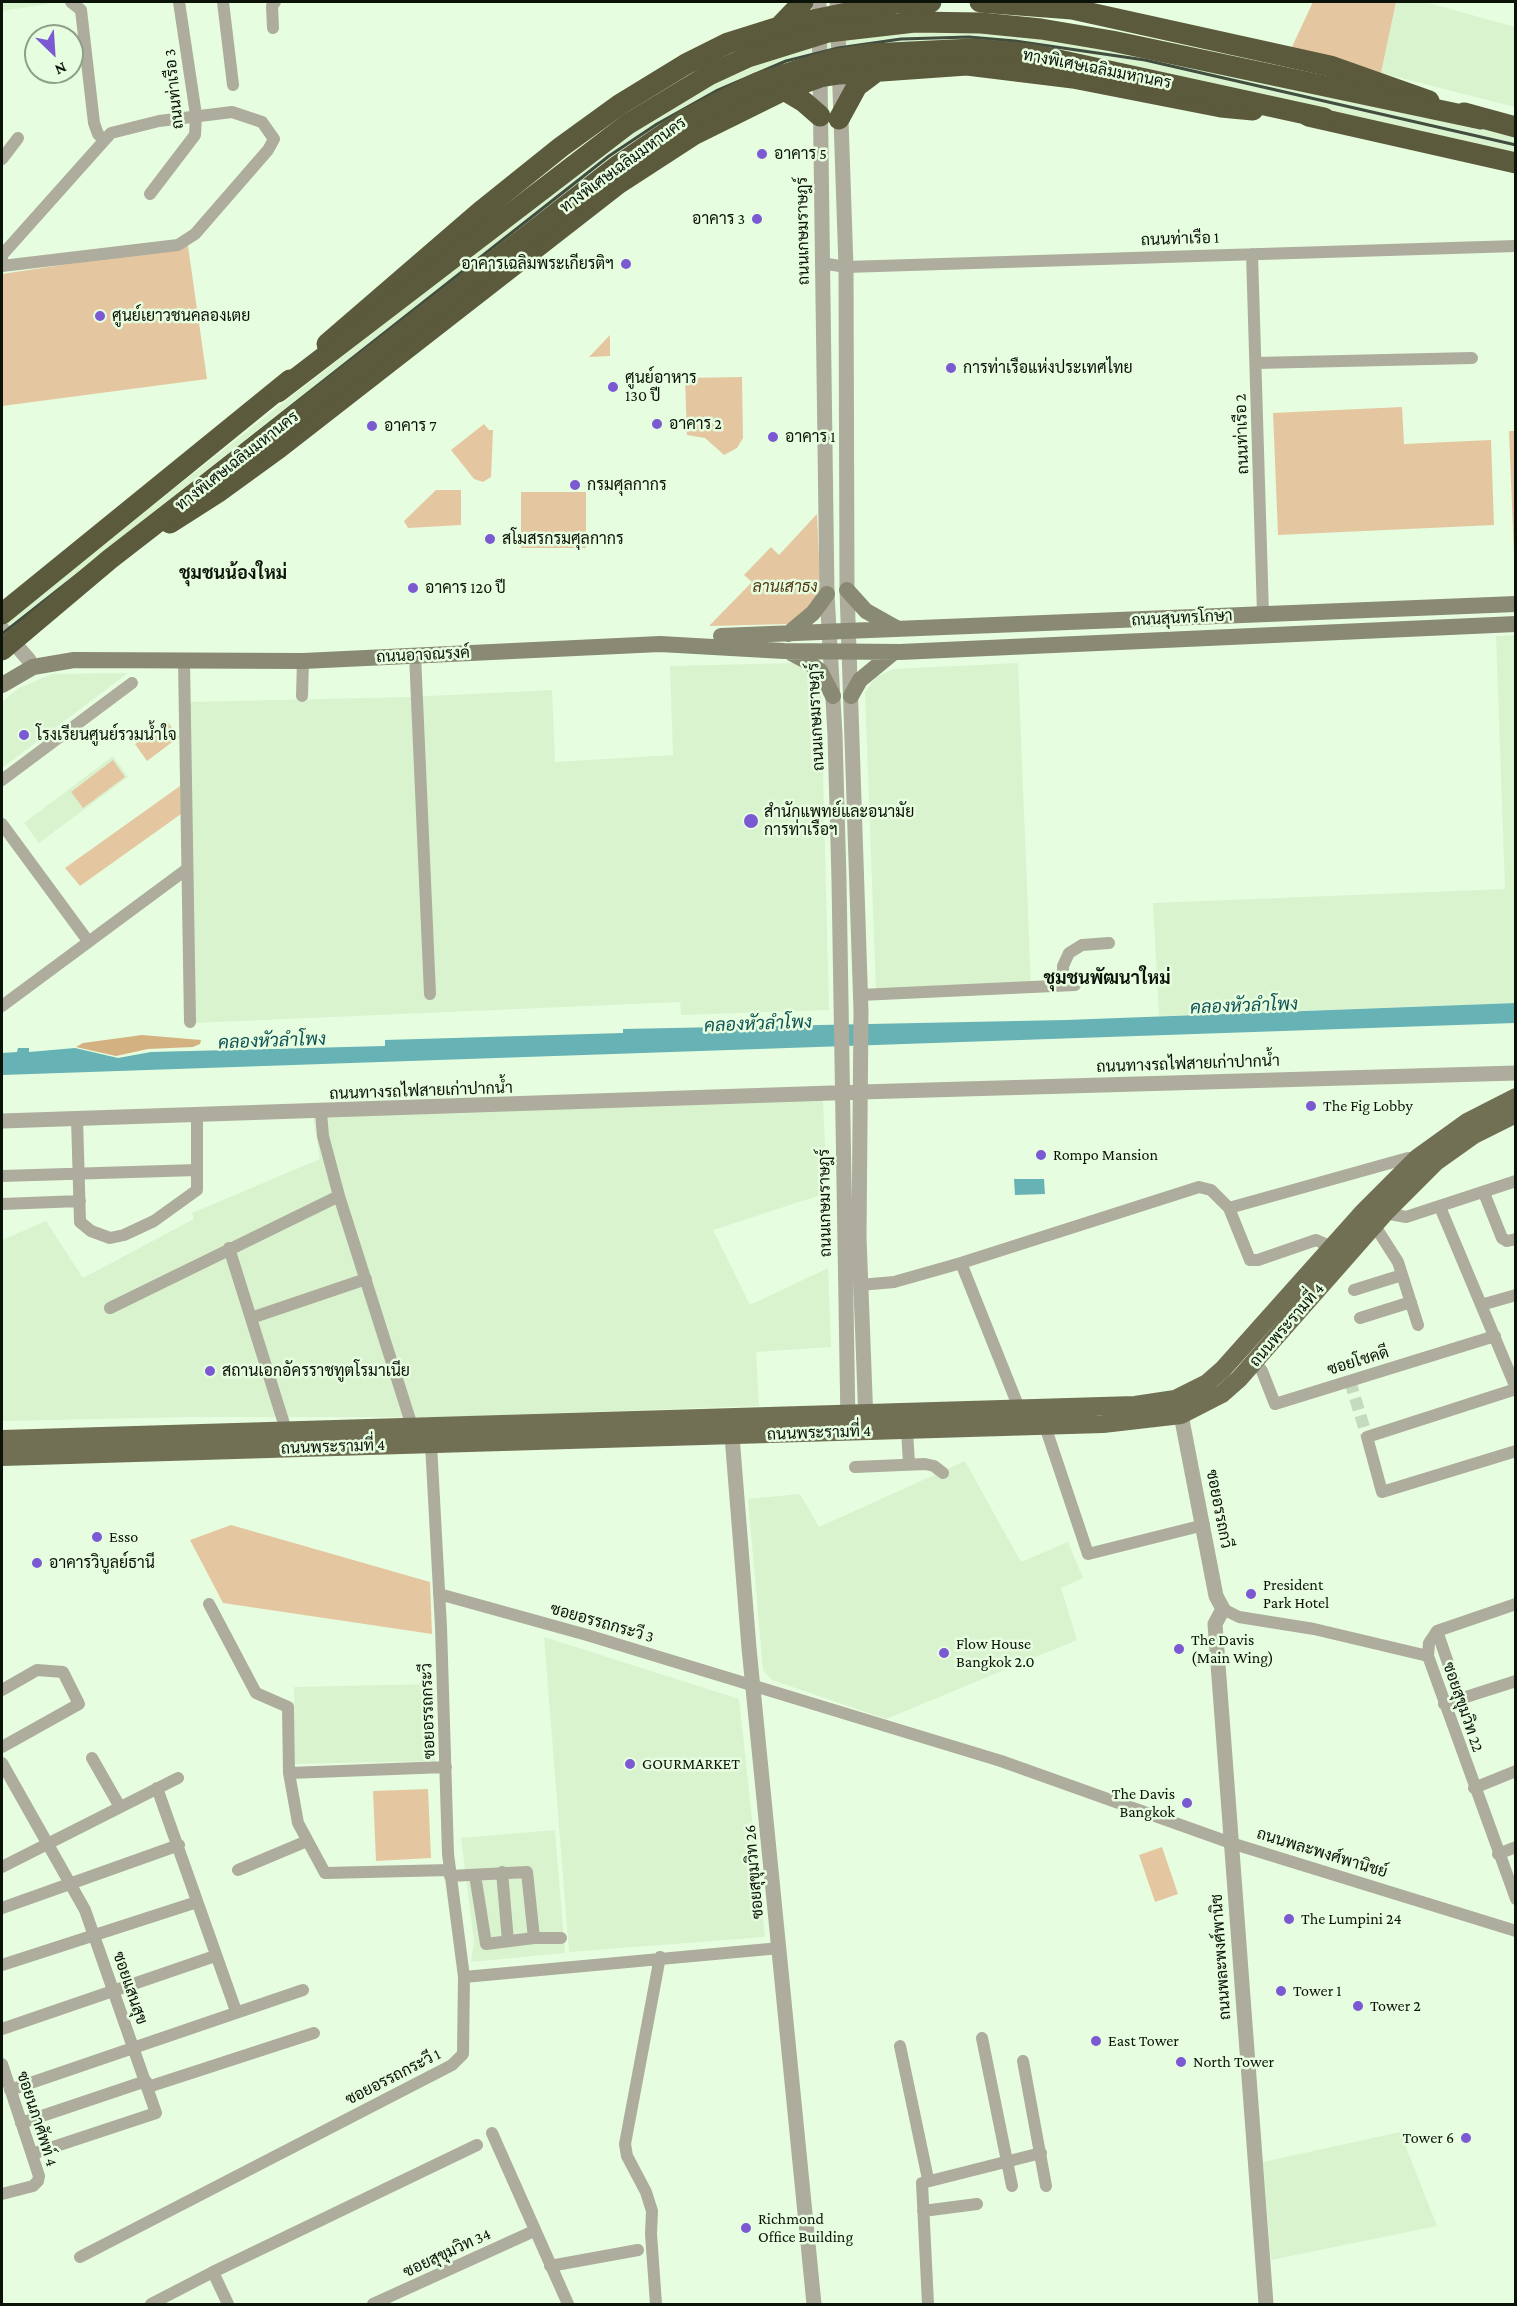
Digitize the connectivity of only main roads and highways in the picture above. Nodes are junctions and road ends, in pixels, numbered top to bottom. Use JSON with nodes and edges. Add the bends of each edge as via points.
{"nodes":[{"id":1,"x":803,"y":2,"type":"edge"},
{"id":2,"x":931,"y":2,"type":"edge"},
{"id":3,"x":980,"y":2,"type":"edge"},
{"id":4,"x":870,"y":4,"type":"edge"},
{"id":5,"x":828,"y":9,"type":"edge"},
{"id":6,"x":779,"y":27,"type":"junction"},
{"id":7,"x":878,"y":71,"type":"junction"},
{"id":8,"x":784,"y":90,"type":"junction"},
{"id":9,"x":1324,"y":118,"type":"junction"},
{"id":10,"x":1481,"y":119,"type":"junction"},
{"id":11,"x":1515,"y":127,"type":"edge"},
{"id":12,"x":1515,"y":163,"type":"edge"},
{"id":13,"x":278,"y":392,"type":"junction"},
{"id":14,"x":110,"y":559,"type":"junction"},
{"id":15,"x":848,"y":590,"type":"road end"},
{"id":16,"x":827,"y":594,"type":"road end"},
{"id":17,"x":1515,"y":604,"type":"edge"},
{"id":18,"x":2,"y":614,"type":"edge"},
{"id":19,"x":1515,"y":624,"type":"edge"},
{"id":20,"x":902,"y":630,"type":"junction"},
{"id":21,"x":849,"y":632,"type":"joint"},
{"id":22,"x":788,"y":634,"type":"junction"},
{"id":23,"x":2,"y":650,"type":"edge"},
{"id":24,"x":784,"y":651,"type":"junction"},
{"id":25,"x":894,"y":652,"type":"junction"},
{"id":26,"x":850,"y":653,"type":"joint"},
{"id":27,"x":31,"y":663,"type":"junction"},
{"id":28,"x":2,"y":675,"type":"edge"},
{"id":29,"x":2,"y":685,"type":"edge"},
{"id":30,"x":833,"y":696,"type":"road end"},
{"id":31,"x":851,"y":696,"type":"road end"},
{"id":32,"x":1515,"y":1097,"type":"edge"},
{"id":33,"x":1515,"y":1114,"type":"edge"},
{"id":34,"x":424,"y":1432,"type":"junction"},
{"id":35,"x":2,"y":1439,"type":"edge"},
{"id":36,"x":2,"y":1457,"type":"edge"}],
"edges":[{"from":1,"to":6,"type":"highway"},
{"from":2,"to":4,"type":"highway"},
{"from":3,"to":10,"type":"highway","bridge":true,"via":[[1072,9],[1330,66]]},
{"from":4,"to":5,"type":"highway"},
{"from":5,"to":6,"type":"highway"},
{"from":6,"to":13,"type":"highway","bridge":true,"via":[[728,43],[619,105],[480,212],[326,345]]},
{"from":7,"to":8,"type":"highway","via":[[829,76]]},
{"from":7,"to":8,"type":"highway","via":[[857,86],[829,117]]},
{"from":7,"to":9,"type":"highway","bridge":true,"via":[[967,65],[1073,78],[1221,107]]},
{"from":8,"to":14,"type":"highway","bridge":true,"via":[[695,134],[618,184],[279,448],[217,493]]},
{"from":9,"to":12,"type":"highway","name":"ทางพิเศษเฉลิมมหานคร"},
{"from":9,"to":14,"type":"highway","name":"ทางพิเศษเฉลิมมหานคร","bridge":true,"via":[[1030,54],[973,49],[831,60],[757,83],[686,119],[616,167]]},
{"from":10,"to":11,"type":"highway","name":"ทางพิเศษเฉลิมมหานคร"},
{"from":10,"to":13,"type":"highway","name":"ทางพิเศษเฉลิมมหานคร","bridge":true,"via":[[1041,29],[915,22],[828,32],[748,57],[709,75],[628,123]]},
{"from":13,"to":18,"type":"highway","name":"ทางพิเศษเฉลิมมหานคร"},
{"from":14,"to":23,"type":"highway","name":"ทางพิเศษเฉลิมมหานคร","bridge":true},
{"from":15,"to":20,"type":"main road","via":[[866,611]]},
{"from":16,"to":22,"type":"main road","via":[[808,619]]},
{"from":17,"to":20,"type":"main road","name":"ถนนสุนทรโกษา"},
{"from":19,"to":25,"type":"main road","name":"ถนนสุนทรโกษา"},
{"from":20,"to":21,"type":"main road","name":"ถนนสุนทรโกษา"},
{"from":21,"to":22,"type":"main road","name":"ถนนอาจณรงค์"},
{"from":22,"to":27,"type":"main road","name":"ถนนอาจณรงค์","via":[[651,636],[245,654],[59,655]]},
{"from":24,"to":26,"type":"main road","name":"ถนนอาจณรงค์"},
{"from":24,"to":27,"type":"main road","name":"ถนนอาจณรงค์","via":[[660,644],[303,661]]},
{"from":24,"to":30,"type":"main road","via":[[814,666]]},
{"from":25,"to":26,"type":"main road","name":"ถนนสุนทรโกษา"},
{"from":25,"to":31,"type":"main road","via":[[860,680]]},
{"from":27,"to":28,"type":"main road","name":"ถนนอาจณรงค์"},
{"from":27,"to":29,"type":"main road","name":"ถนนอาจณรงค์"},
{"from":32,"to":34,"type":"main road","name":"ถนนพระรามที่ 4","via":[[1467,1122],[1417,1158],[1370,1204],[1215,1376],[1175,1399],[1135,1405],[857,1412]]},
{"from":33,"to":34,"type":"main road","name":"ถนนพระรามที่ 4","via":[[1453,1149],[1420,1177],[1255,1362],[1222,1394],[1181,1414],[1137,1422],[732,1436]]},
{"from":34,"to":35,"type":"main road","name":"ถนนพระรามที่ 4","via":[[286,1430]]},
{"from":34,"to":36,"type":"main road","name":"ถนนพระรามที่ 4"}]}
